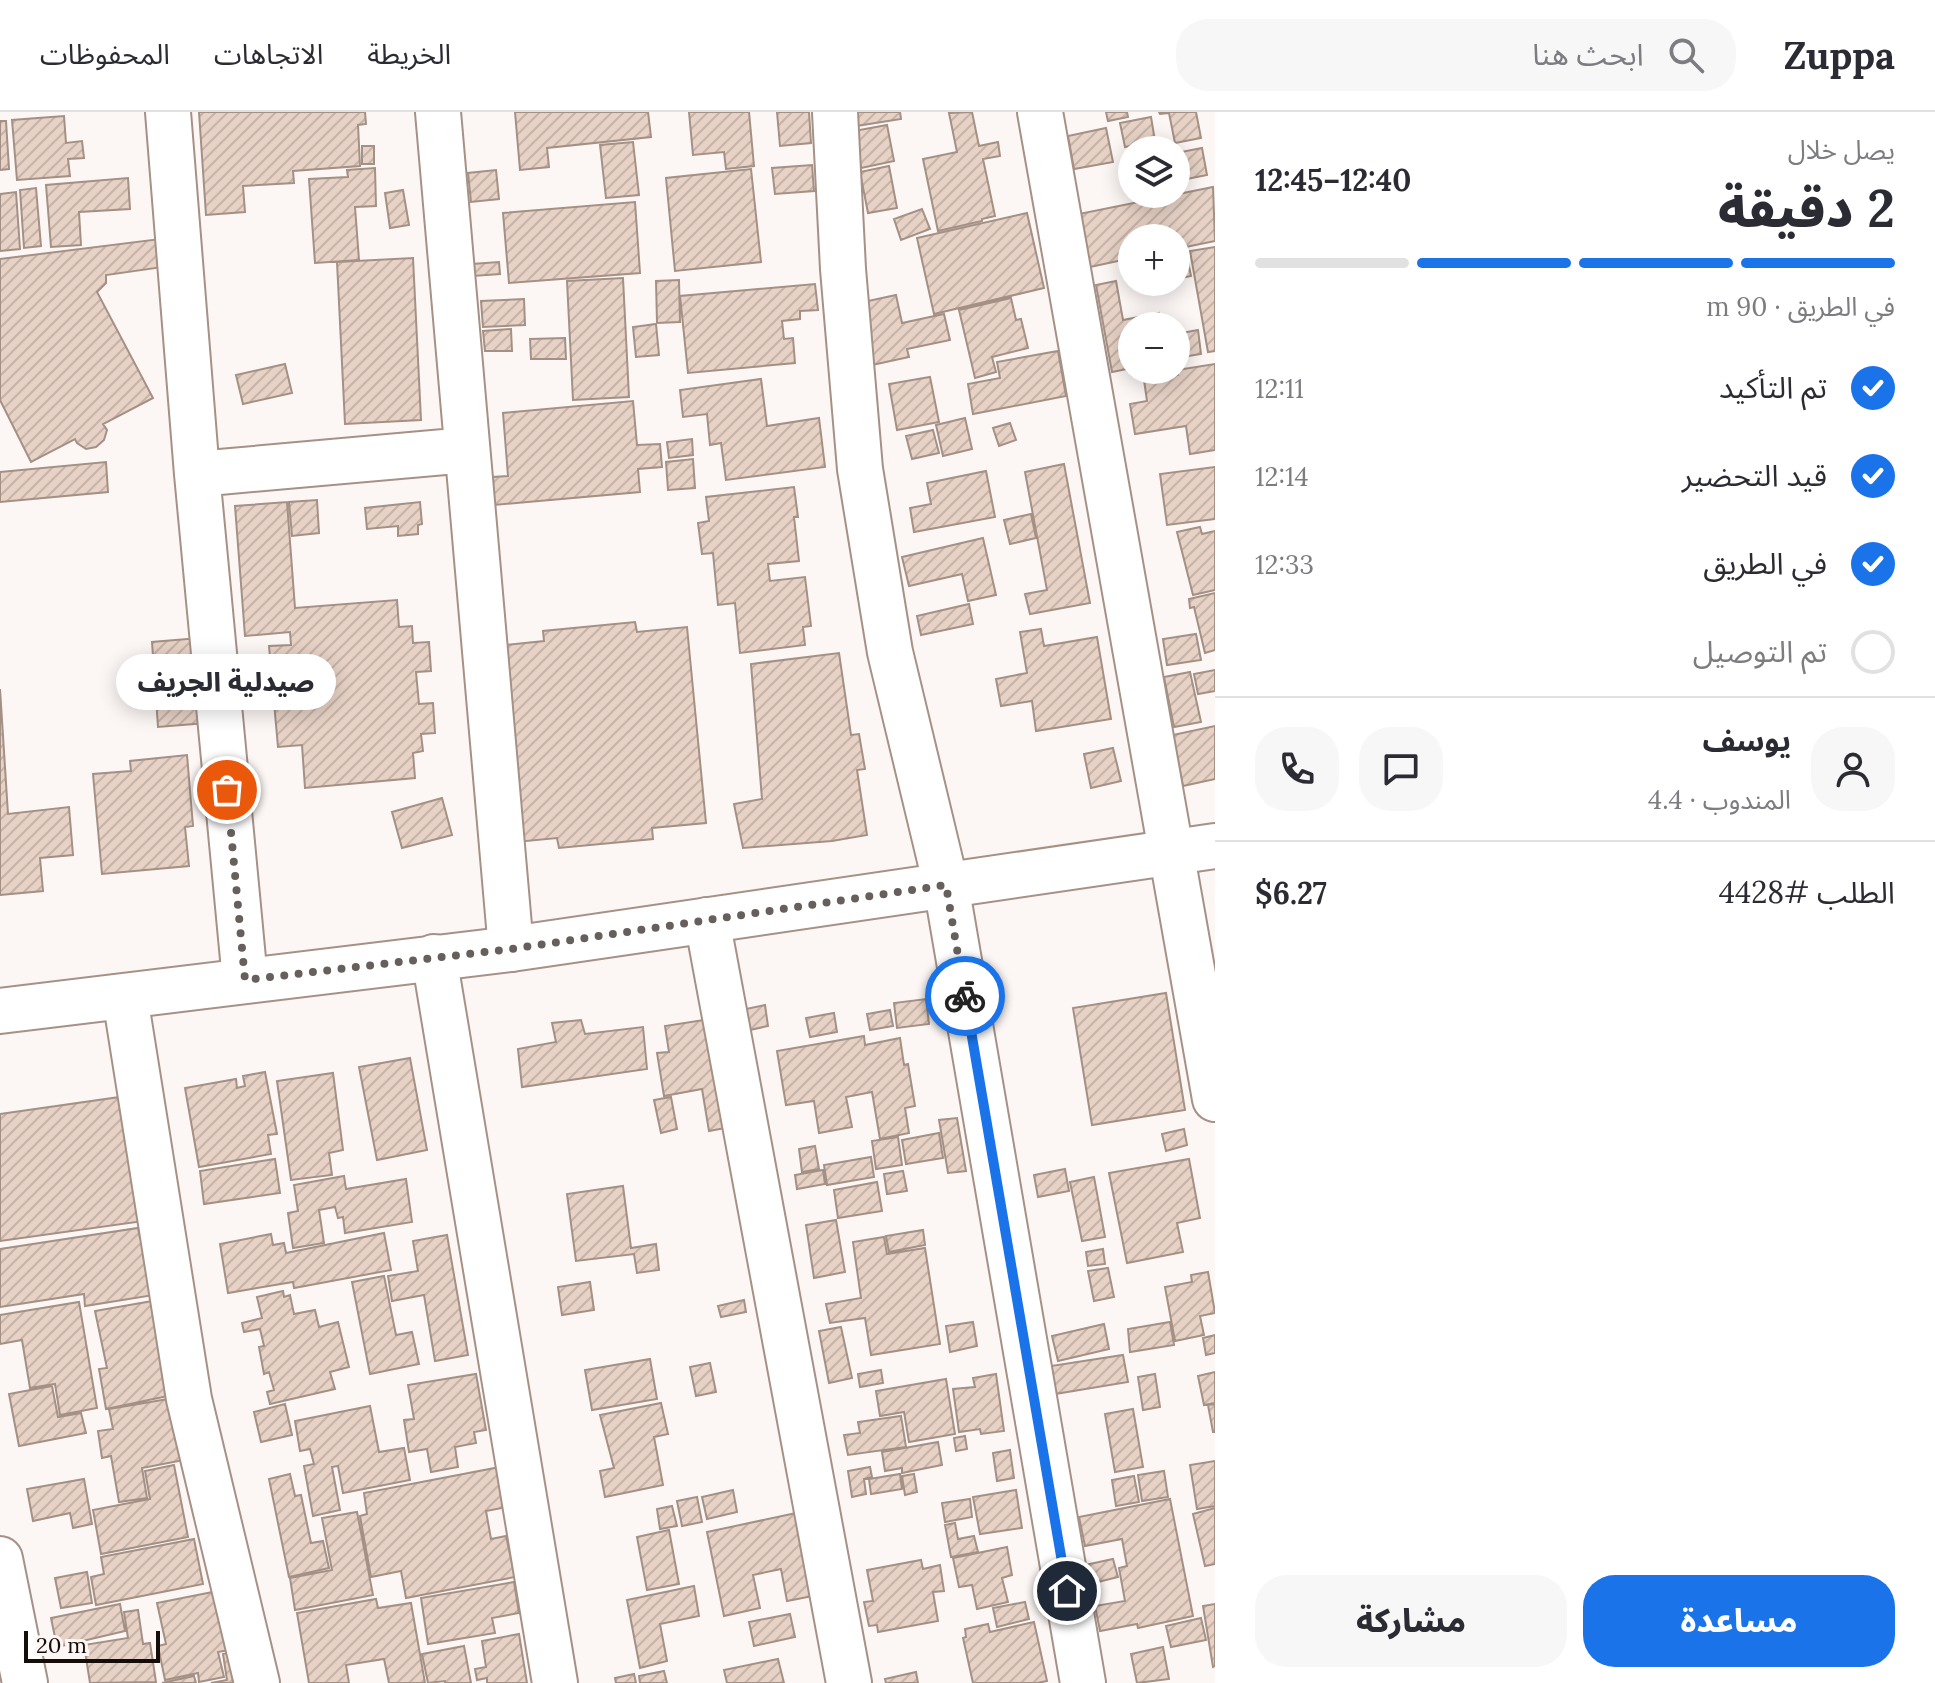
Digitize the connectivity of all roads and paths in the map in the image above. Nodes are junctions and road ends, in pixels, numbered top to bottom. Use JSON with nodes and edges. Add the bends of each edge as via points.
{"nodes":[{"id":1,"x":168,"y":112,"type":"edge"},
{"id":2,"x":438,"y":112,"type":"edge"},
{"id":3,"x":835,"y":112,"type":"edge"},
{"id":4,"x":1040,"y":112,"type":"edge"},
{"id":5,"x":467,"y":450,"type":"junction"},
{"id":6,"x":197,"y":474,"type":"junction"},
{"id":7,"x":1215,"y":846,"type":"edge"},
{"id":8,"x":1170,"y":854,"type":"junction"},
{"id":9,"x":946,"y":885,"type":"junction"},
{"id":10,"x":707,"y":920,"type":"junction"},
{"id":11,"x":511,"y":949,"type":"junction"},
{"id":12,"x":434,"y":957,"type":"junction"},
{"id":13,"x":245,"y":980,"type":"junction"},
{"id":14,"x":125,"y":997,"type":"junction"},
{"id":15,"x":0,"y":1011,"type":"edge"},
{"id":16,"x":1215,"y":1099,"type":"edge"},
{"id":17,"x":0,"y":1559,"type":"edge"},
{"id":18,"x":25,"y":1683,"type":"edge"},
{"id":19,"x":257,"y":1683,"type":"edge"},
{"id":20,"x":555,"y":1683,"type":"edge"},
{"id":21,"x":849,"y":1683,"type":"edge"},
{"id":22,"x":1083,"y":1683,"type":"edge"}],
"edges":[{"from":1,"to":6,"type":"street"},
{"from":2,"to":5,"type":"street"},
{"from":3,"to":9,"type":"street","via":[[860,469],[890,652]]},
{"from":4,"to":8,"type":"street"},
{"from":5,"to":6,"type":"street"},
{"from":5,"to":11,"type":"street"},
{"from":6,"to":13,"type":"street"},
{"from":7,"to":8,"type":"street"},
{"from":8,"to":9,"type":"street"},
{"from":8,"to":16,"type":"street"},
{"from":9,"to":10,"type":"street"},
{"from":9,"to":22,"type":"street"},
{"from":10,"to":11,"type":"street"},
{"from":10,"to":21,"type":"street"},
{"from":11,"to":12,"type":"street"},
{"from":12,"to":13,"type":"street"},
{"from":12,"to":20,"type":"street"},
{"from":13,"to":14,"type":"street"},
{"from":14,"to":15,"type":"street"},
{"from":14,"to":19,"type":"street","via":[[189,1399]]},
{"from":17,"to":18,"type":"street"}]}
